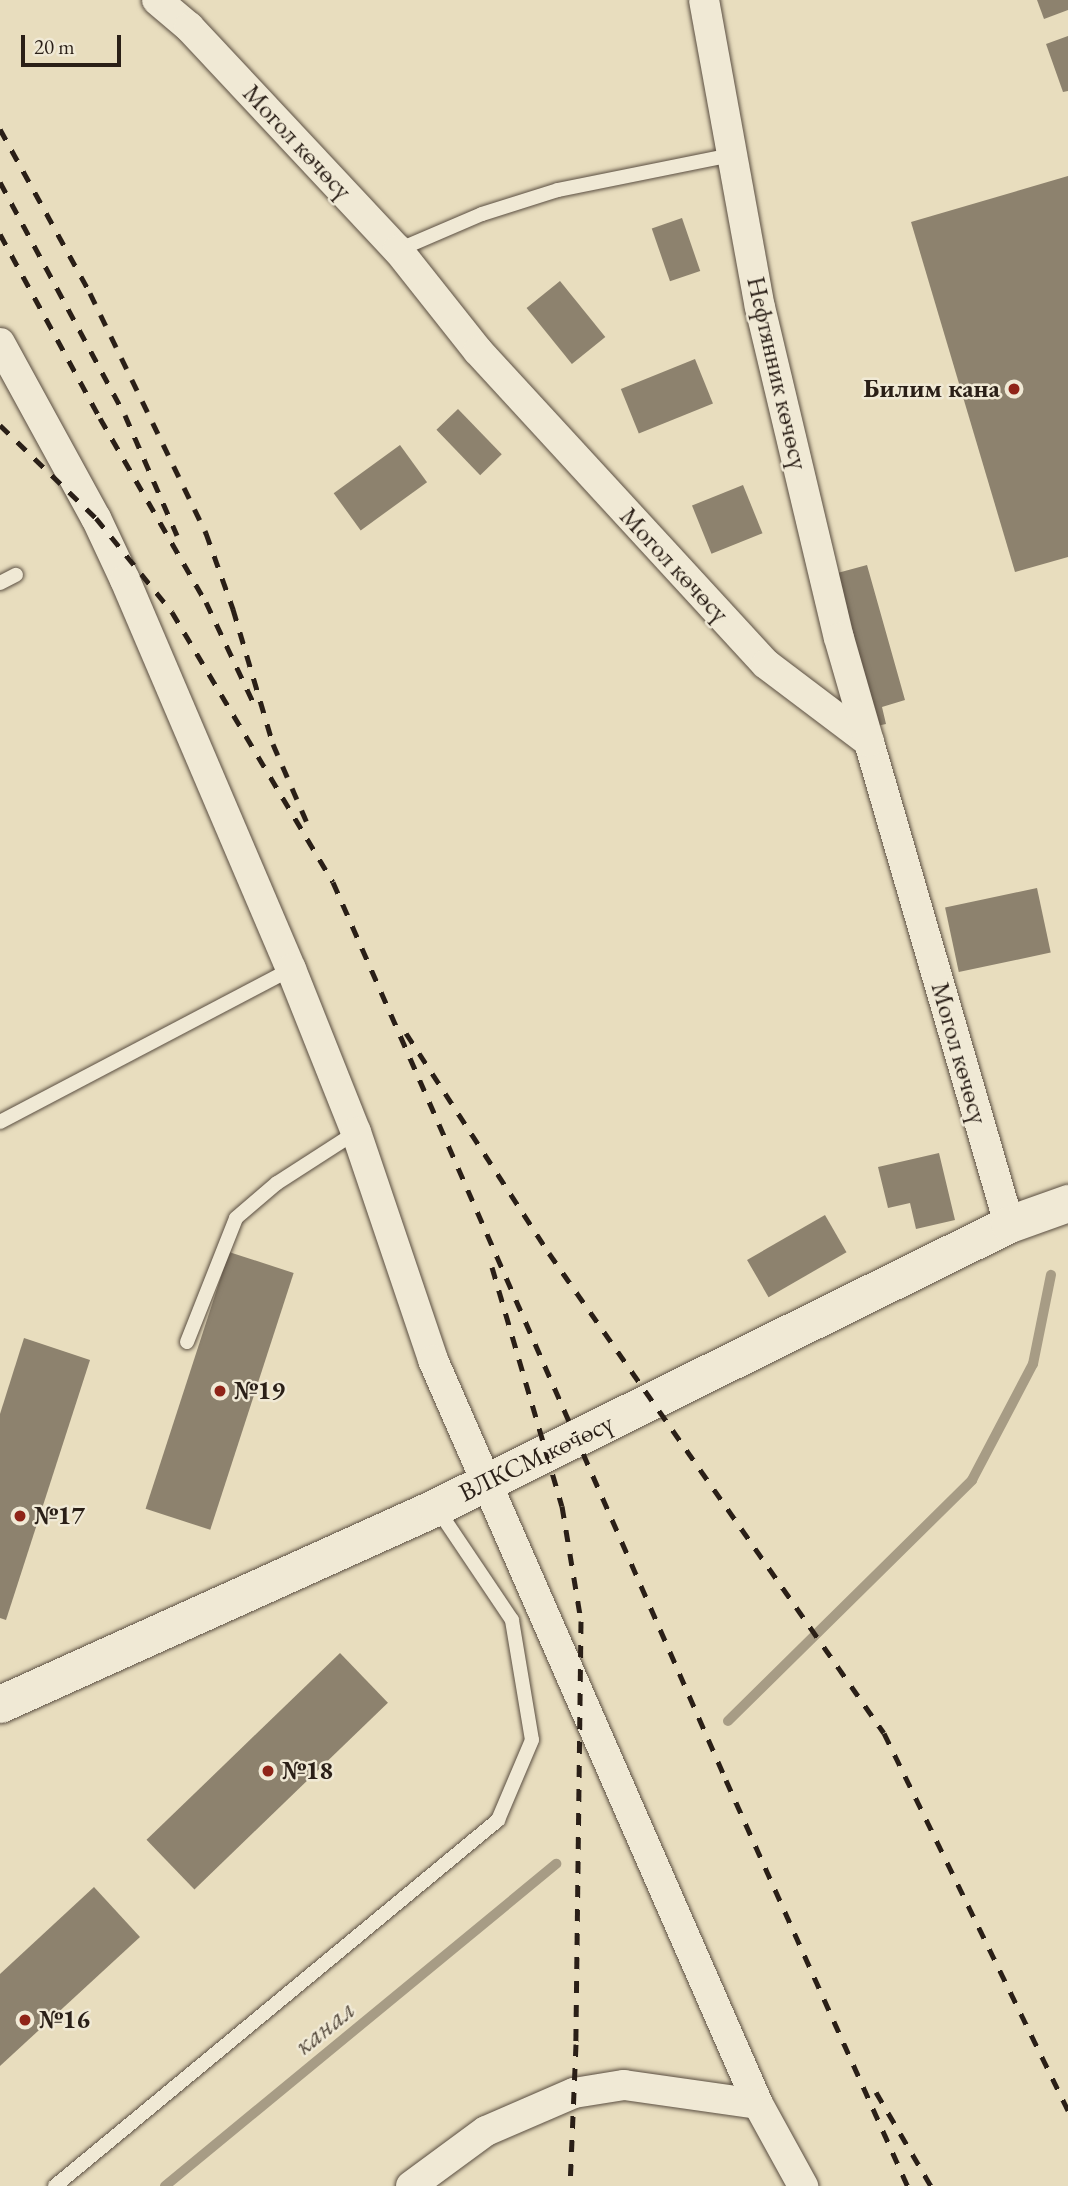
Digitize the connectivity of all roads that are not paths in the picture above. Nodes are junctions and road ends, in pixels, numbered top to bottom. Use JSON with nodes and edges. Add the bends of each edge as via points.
{"nodes":[{"id":1,"x":157,"y":0,"type":"edge"},
{"id":2,"x":704,"y":0,"type":"edge"},
{"id":3,"x":731,"y":155,"type":"junction"},
{"id":4,"x":398,"y":250,"type":"junction"},
{"id":5,"x":0,"y":343,"type":"edge"},
{"id":6,"x":16,"y":575,"type":"dead end"},
{"id":7,"x":0,"y":583,"type":"edge"},
{"id":8,"x":869,"y":742,"type":"junction"},
{"id":9,"x":291,"y":969,"type":"junction"},
{"id":10,"x":0,"y":1122,"type":"edge"},
{"id":11,"x":356,"y":1132,"type":"junction"},
{"id":12,"x":1068,"y":1203,"type":"edge"},
{"id":13,"x":1009,"y":1224,"type":"junction"},
{"id":14,"x":187,"y":1342,"type":"dead end"},
{"id":15,"x":485,"y":1483,"type":"junction"},
{"id":16,"x":436,"y":1507,"type":"junction"},
{"id":17,"x":0,"y":1704,"type":"edge"},
{"id":18,"x":758,"y":2104,"type":"junction"},
{"id":19,"x":55,"y":2186,"type":"edge"},
{"id":20,"x":411,"y":2186,"type":"edge"},
{"id":21,"x":803,"y":2186,"type":"edge"}],
"edges":[{"from":1,"to":4,"type":"street","name":"Могол көчөсү","via":[[189,27]]},
{"from":2,"to":3,"type":"street","name":"Нефтянник көчөсү"},
{"from":3,"to":4,"type":"lane","via":[[558,190],[482,214]]},
{"from":3,"to":8,"type":"street","name":"Нефтянник көчөсү","via":[[760,307],[839,638]]},
{"from":4,"to":8,"type":"street","name":"Могол көчөсү","via":[[478,351],[766,664]]},
{"from":5,"to":9,"type":"street","via":[[96,518]]},
{"from":6,"to":7,"type":"lane"},
{"from":8,"to":13,"type":"street","name":"Могол көчөсү"},
{"from":9,"to":10,"type":"lane"},
{"from":9,"to":11,"type":"street"},
{"from":11,"to":14,"type":"lane","via":[[277,1184],[236,1218]]},
{"from":11,"to":15,"type":"street","via":[[433,1360]]},
{"from":12,"to":13,"type":"street","name":"ВЛКСМ көчөсү"},
{"from":13,"to":15,"type":"street","name":"ВЛКСМ көчөсү"},
{"from":15,"to":16,"type":"street","name":"ВЛКСМ көчөсү"},
{"from":15,"to":18,"type":"street"},
{"from":16,"to":17,"type":"street","name":"ВЛКСМ көчөсү"},
{"from":16,"to":19,"type":"lane","via":[[512,1620],[532,1740],[498,1820]]},
{"from":18,"to":20,"type":"street","via":[[624,2085],[574,2092],[486,2131]]},
{"from":18,"to":21,"type":"street"}]}
